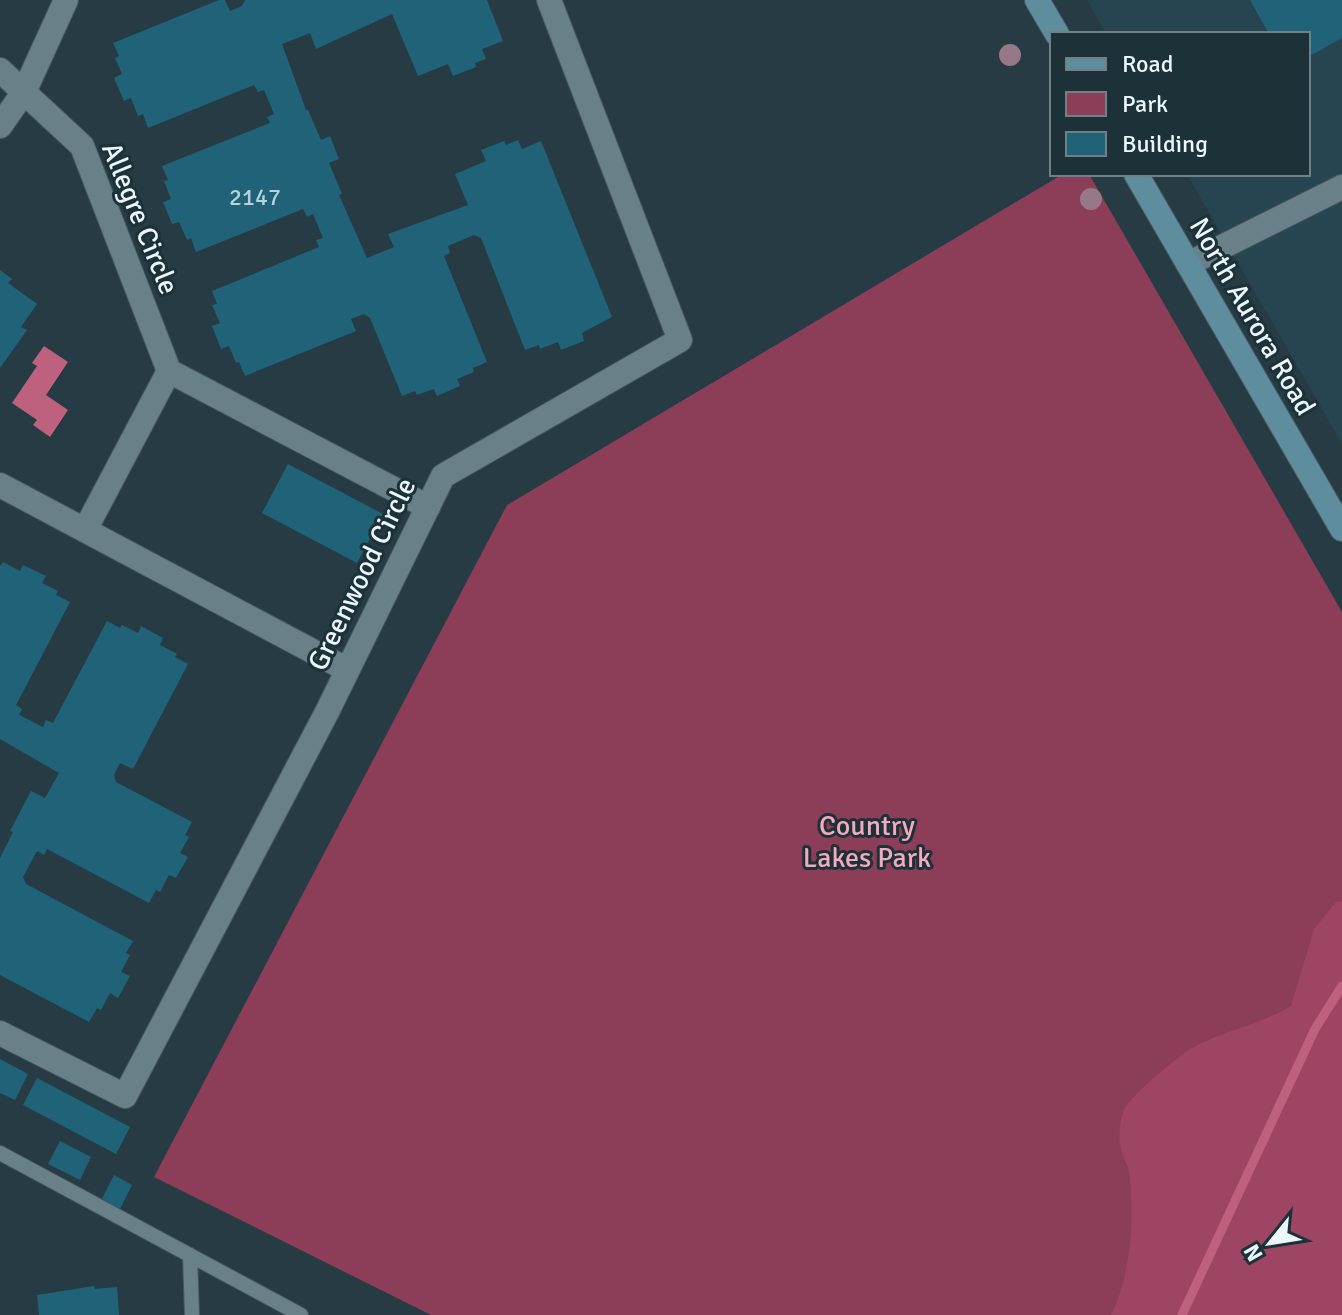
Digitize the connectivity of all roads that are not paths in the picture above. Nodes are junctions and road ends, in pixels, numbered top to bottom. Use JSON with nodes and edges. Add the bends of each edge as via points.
{"nodes":[{"id":1,"x":66,"y":0,"type":"edge"},
{"id":2,"x":549,"y":0,"type":"edge"},
{"id":3,"x":1037,"y":0,"type":"edge"},
{"id":4,"x":1056,"y":32,"type":"edge"},
{"id":5,"x":0,"y":70,"type":"edge"},
{"id":6,"x":24,"y":92,"type":"junction"},
{"id":7,"x":0,"y":126,"type":"edge"},
{"id":8,"x":1137,"y":176,"type":"edge"},
{"id":9,"x":1342,"y":187,"type":"edge"},
{"id":10,"x":1188,"y":264,"type":"junction"},
{"id":11,"x":169,"y":371,"type":"junction"},
{"id":12,"x":0,"y":485,"type":"edge"},
{"id":13,"x":428,"y":507,"type":"junction"},
{"id":14,"x":1342,"y":529,"type":"edge"},
{"id":15,"x":85,"y":530,"type":"junction"},
{"id":16,"x":346,"y":669,"type":"junction"},
{"id":17,"x":0,"y":1033,"type":"edge"},
{"id":18,"x":0,"y":1153,"type":"edge"},
{"id":19,"x":190,"y":1255,"type":"junction"},
{"id":20,"x":192,"y":1315,"type":"edge"},
{"id":21,"x":301,"y":1315,"type":"edge"}],
"edges":[{"from":1,"to":6,"type":"street"},
{"from":2,"to":13,"type":"street","name":"Greenwood Circle","via":[[680,340],[443,476]]},
{"from":3,"to":4,"type":"main road"},
{"from":5,"to":6,"type":"street","name":"Allegre Circle"},
{"from":6,"to":7,"type":"street"},
{"from":6,"to":11,"type":"street","name":"Allegre Circle","via":[[82,146]]},
{"from":8,"to":10,"type":"main road","name":"North Aurora Road"},
{"from":9,"to":10,"type":"street"},
{"from":10,"to":14,"type":"main road","name":"North Aurora Road"},
{"from":11,"to":13,"type":"street"},
{"from":11,"to":15,"type":"street"},
{"from":12,"to":15,"type":"street"},
{"from":13,"to":16,"type":"street","name":"Greenwood Circle"},
{"from":15,"to":16,"type":"street"},
{"from":16,"to":17,"type":"street","name":"Greenwood Circle","via":[[125,1096]]},
{"from":18,"to":19,"type":"lane"},
{"from":19,"to":20,"type":"lane"},
{"from":19,"to":21,"type":"lane"}]}
